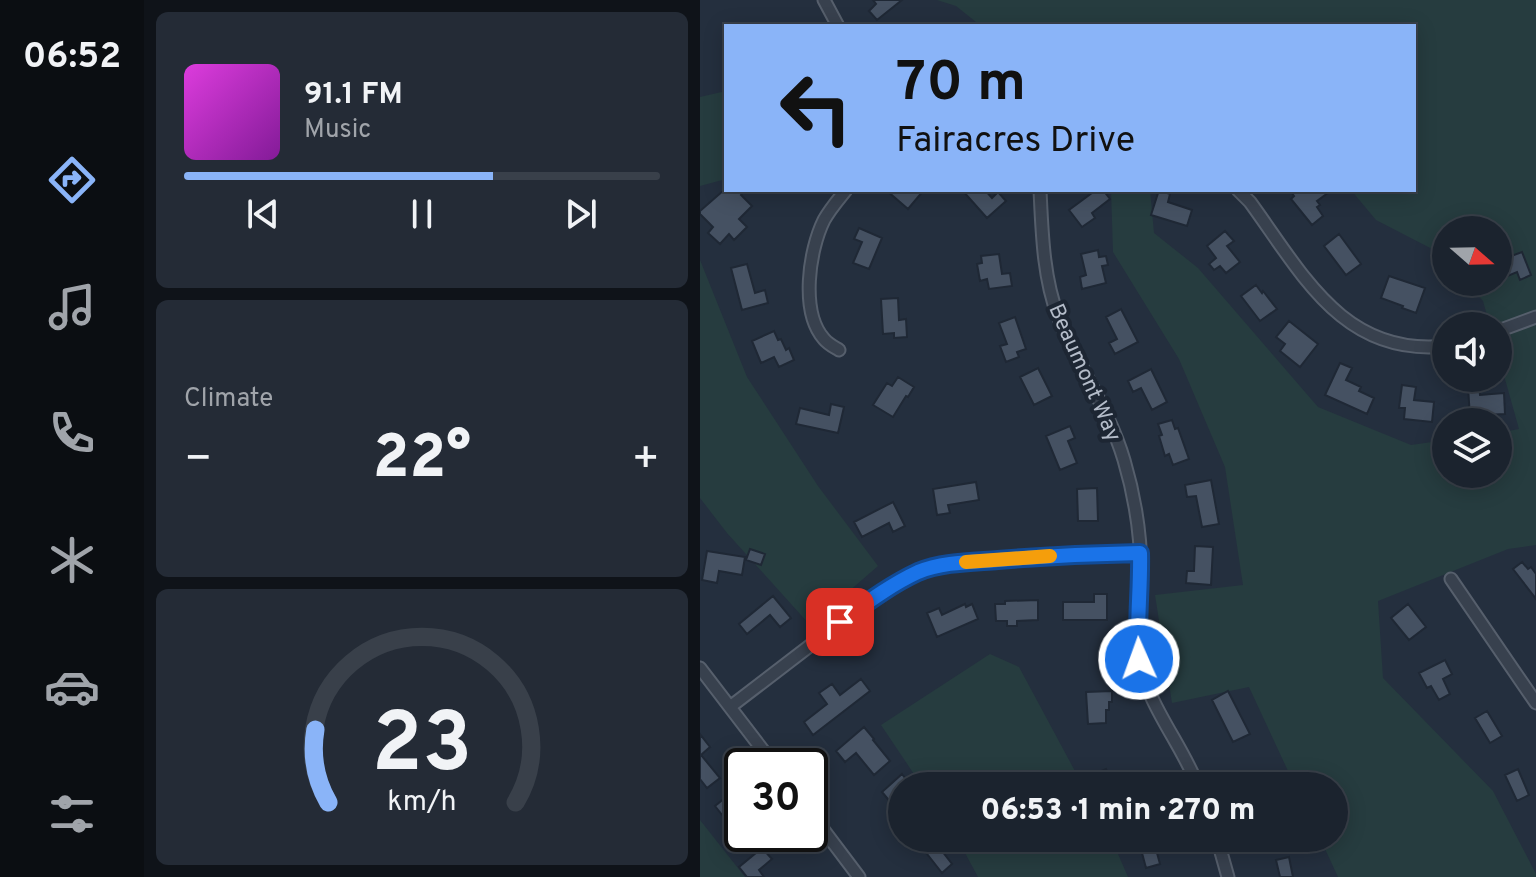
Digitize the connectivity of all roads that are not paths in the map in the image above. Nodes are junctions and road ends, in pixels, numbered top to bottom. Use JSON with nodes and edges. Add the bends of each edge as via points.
{"nodes":[{"id":1,"x":824,"y":0,"type":"edge"},
{"id":2,"x":837,"y":24,"type":"edge"},
{"id":3,"x":844,"y":192,"type":"edge"},
{"id":4,"x":1040,"y":192,"type":"edge"},
{"id":5,"x":1240,"y":192,"type":"edge"},
{"id":6,"x":1536,"y":317,"type":"edge"},
{"id":7,"x":1512,"y":326,"type":"edge"},
{"id":8,"x":1432,"y":347,"type":"edge"},
{"id":9,"x":839,"y":350,"type":"dead end"},
{"id":10,"x":1140,"y":553,"type":"junction"},
{"id":11,"x":1451,"y":579,"type":"dead end"},
{"id":12,"x":700,"y":668,"type":"edge"},
{"id":13,"x":1536,"y":703,"type":"edge"},
{"id":14,"x":730,"y":707,"type":"junction"},
{"id":15,"x":761,"y":748,"type":"edge"},
{"id":16,"x":1191,"y":772,"type":"edge"},
{"id":17,"x":828,"y":836,"type":"edge"},
{"id":18,"x":1221,"y":852,"type":"edge"},
{"id":19,"x":859,"y":877,"type":"edge"},
{"id":20,"x":1228,"y":877,"type":"edge"}],
"edges":[{"from":1,"to":2,"type":"street"},
{"from":3,"to":9,"type":"street","via":[[823,222],[810,278],[819,332]]},
{"from":4,"to":10,"type":"street","name":"Beaumont Way","via":[[1052,300],[1124,458]]},
{"from":5,"to":8,"type":"street","via":[[1321,298],[1355,327],[1399,344]]},
{"from":6,"to":7,"type":"street"},
{"from":10,"to":14,"type":"street","via":[[966,562],[919,572],[880,592]]},
{"from":10,"to":16,"type":"street","name":"Beaumont Way","via":[[1139,659],[1154,703]]},
{"from":11,"to":13,"type":"street"},
{"from":12,"to":14,"type":"street"},
{"from":14,"to":15,"type":"street"},
{"from":17,"to":19,"type":"street"},
{"from":18,"to":20,"type":"street"}]}
